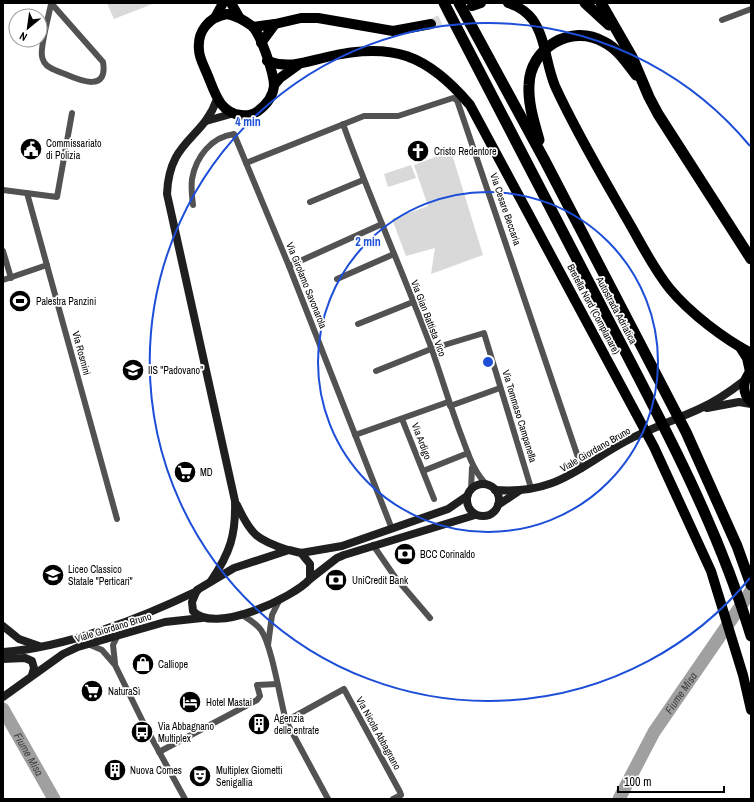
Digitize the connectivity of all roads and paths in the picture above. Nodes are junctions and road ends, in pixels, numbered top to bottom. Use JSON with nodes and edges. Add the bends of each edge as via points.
{"nodes":[{"id":1,"x":223,"y":3,"type":"edge"},
{"id":2,"x":231,"y":3,"type":"edge"},
{"id":3,"x":444,"y":3,"type":"edge"},
{"id":4,"x":459,"y":3,"type":"edge"},
{"id":5,"x":508,"y":3,"type":"edge"},
{"id":6,"x":585,"y":3,"type":"edge"},
{"id":7,"x":601,"y":3,"type":"edge"},
{"id":8,"x":51,"y":4,"type":"edge"},
{"id":9,"x":751,"y":9,"type":"edge"},
{"id":10,"x":216,"y":16,"type":"junction"},
{"id":11,"x":239,"y":17,"type":"junction"},
{"id":12,"x":722,"y":20,"type":"dead end"},
{"id":13,"x":275,"y":24,"type":"junction"},
{"id":14,"x":431,"y":24,"type":"tunnel mouth"},
{"id":15,"x":253,"y":27,"type":"junction"},
{"id":16,"x":619,"y":36,"type":"junction"},
{"id":17,"x":261,"y":42,"type":"junction"},
{"id":18,"x":267,"y":61,"type":"junction"},
{"id":19,"x":298,"y":65,"type":"junction"},
{"id":20,"x":643,"y":83,"type":"junction"},
{"id":21,"x":274,"y":85,"type":"junction"},
{"id":22,"x":218,"y":99,"type":"junction"},
{"id":23,"x":72,"y":113,"type":"dead end"},
{"id":24,"x":231,"y":114,"type":"junction"},
{"id":25,"x":205,"y":121,"type":"junction"},
{"id":26,"x":343,"y":124,"type":"junction"},
{"id":27,"x":545,"y":161,"type":"junction"},
{"id":28,"x":246,"y":163,"type":"junction"},
{"id":29,"x":363,"y":180,"type":"junction"},
{"id":30,"x":3,"y":190,"type":"edge"},
{"id":31,"x":27,"y":193,"type":"junction"},
{"id":32,"x":310,"y":202,"type":"dead end"},
{"id":33,"x":193,"y":205,"type":"dead end"},
{"id":34,"x":382,"y":224,"type":"junction"},
{"id":35,"x":3,"y":251,"type":"edge"},
{"id":36,"x":394,"y":254,"type":"junction"},
{"id":37,"x":751,"y":259,"type":"edge"},
{"id":38,"x":47,"y":265,"type":"junction"},
{"id":39,"x":289,"y":266,"type":"junction"},
{"id":40,"x":11,"y":278,"type":"junction"},
{"id":41,"x":337,"y":279,"type":"dead end"},
{"id":42,"x":3,"y":280,"type":"edge"},
{"id":43,"x":413,"y":302,"type":"junction"},
{"id":44,"x":358,"y":324,"type":"dead end"},
{"id":45,"x":431,"y":348,"type":"junction"},
{"id":46,"x":740,"y":348,"type":"junction"},
{"id":47,"x":751,"y":353,"type":"edge"},
{"id":48,"x":376,"y":371,"type":"dead end"},
{"id":49,"x":749,"y":374,"type":"edge"},
{"id":50,"x":500,"y":388,"type":"junction"},
{"id":51,"x":751,"y":403,"type":"edge"},
{"id":52,"x":449,"y":404,"type":"junction"},
{"id":53,"x":700,"y":409,"type":"junction"},
{"id":54,"x":402,"y":419,"type":"junction"},
{"id":55,"x":355,"y":435,"type":"junction"},
{"id":56,"x":468,"y":453,"type":"junction"},
{"id":57,"x":472,"y":464,"type":"junction"},
{"id":58,"x":582,"y":469,"type":"junction"},
{"id":59,"x":423,"y":471,"type":"junction"},
{"id":60,"x":487,"y":485,"type":"junction"},
{"id":61,"x":531,"y":488,"type":"junction"},
{"id":62,"x":495,"y":490,"type":"junction"},
{"id":63,"x":520,"y":491,"type":"junction"},
{"id":64,"x":469,"y":493,"type":"junction"},
{"id":65,"x":434,"y":499,"type":"dead end"},
{"id":66,"x":235,"y":501,"type":"junction"},
{"id":67,"x":498,"y":505,"type":"junction"},
{"id":68,"x":475,"y":514,"type":"junction"},
{"id":69,"x":117,"y":519,"type":"dead end"},
{"id":70,"x":392,"y":529,"type":"junction"},
{"id":71,"x":373,"y":545,"type":"junction"},
{"id":72,"x":288,"y":550,"type":"junction"},
{"id":73,"x":301,"y":553,"type":"junction"},
{"id":74,"x":310,"y":579,"type":"junction"},
{"id":75,"x":211,"y":581,"type":"junction"},
{"id":76,"x":751,"y":585,"type":"edge"},
{"id":77,"x":197,"y":590,"type":"junction"},
{"id":78,"x":280,"y":600,"type":"junction"},
{"id":79,"x":241,"y":614,"type":"junction"},
{"id":80,"x":202,"y":618,"type":"junction"},
{"id":81,"x":430,"y":618,"type":"dead end"},
{"id":82,"x":3,"y":626,"type":"edge"},
{"id":83,"x":118,"y":635,"type":"junction"},
{"id":84,"x":751,"y":636,"type":"edge"},
{"id":85,"x":88,"y":644,"type":"junction"},
{"id":86,"x":44,"y":647,"type":"junction"},
{"id":87,"x":268,"y":647,"type":"junction"},
{"id":88,"x":3,"y":652,"type":"edge"},
{"id":89,"x":3,"y":659,"type":"edge"},
{"id":90,"x":115,"y":665,"type":"junction"},
{"id":91,"x":30,"y":677,"type":"junction"},
{"id":92,"x":277,"y":684,"type":"junction"},
{"id":93,"x":3,"y":697,"type":"edge"},
{"id":94,"x":751,"y":710,"type":"edge"},
{"id":95,"x":286,"y":721,"type":"junction"},
{"id":96,"x":159,"y":752,"type":"junction"},
{"id":97,"x":185,"y":799,"type":"edge"},
{"id":98,"x":328,"y":799,"type":"edge"},
{"id":99,"x":394,"y":799,"type":"edge"}],
"edges":[{"from":1,"to":10,"type":"main road"},
{"from":2,"to":11,"type":"main road"},
{"from":3,"to":84,"type":"highway","name":"Autostrada Adriatica","via":[[671,439],[724,558]]},
{"from":4,"to":27,"type":"highway","name":"Autostrada Adriatica"},
{"from":5,"to":46,"type":"main road","via":[[526,12],[533,21],[541,36],[554,84],[653,265],[670,289],[690,309]]},
{"from":6,"to":16,"type":"highway"},
{"from":7,"to":16,"type":"highway"},
{"from":8,"to":8,"type":"street","via":[[103,62],[104,70],[101,77],[94,82],[84,82],[51,68],[44,62],[41,54]]},
{"from":9,"to":12,"type":"street"},
{"from":10,"to":11,"type":"main road","via":[[227,14]]},
{"from":10,"to":22,"type":"main road","via":[[199,37],[198,52]]},
{"from":11,"to":15,"type":"main road"},
{"from":13,"to":14,"type":"main road","via":[[301,18],[318,18],[393,31]]},
{"from":13,"to":15,"type":"main road"},
{"from":13,"to":17,"type":"main road"},
{"from":15,"to":17,"type":"main road"},
{"from":16,"to":20,"type":"highway","via":[[632,57]]},
{"from":17,"to":18,"type":"main road"},
{"from":18,"to":19,"type":"main road","name":"Bretella Nord (Complanare)","via":[[285,66]]},
{"from":18,"to":21,"type":"main road"},
{"from":19,"to":21,"type":"main road","name":"Bretella Nord (Complanare)"},
{"from":19,"to":94,"type":"main road","name":"Bretella Nord (Complanare)","via":[[356,51],[388,50],[412,57],[435,69],[453,84],[470,105],[654,447],[711,571]]},
{"from":20,"to":27,"type":"highway","via":[[617,52],[603,41],[579,36],[552,43],[539,55],[532,67],[528,84],[529,102]]},
{"from":20,"to":37,"type":"highway","via":[[658,114]]},
{"from":21,"to":24,"type":"main road","via":[[272,96],[264,107],[243,116]]},
{"from":22,"to":24,"type":"main road"},
{"from":22,"to":25,"type":"main road"},
{"from":23,"to":31,"type":"street","via":[[57,197]]},
{"from":24,"to":25,"type":"main road"},
{"from":25,"to":66,"type":"main road","via":[[172,162],[167,194]]},
{"from":26,"to":28,"type":"street","name":"Via Cesare Beccaria"},
{"from":26,"to":29,"type":"street","name":"Via Gian Battista Vico"},
{"from":26,"to":58,"type":"street","name":"Via Cesare Beccaria","via":[[364,116],[398,116],[453,98],[457,100]]},
{"from":27,"to":76,"type":"highway","name":"Autostrada Adriatica","via":[[686,432],[737,546]]},
{"from":28,"to":33,"type":"street","name":"Via Girolamo Savonarola","via":[[234,134],[224,135],[210,144],[197,162],[192,180]]},
{"from":28,"to":39,"type":"street","name":"Via Girolamo Savonarola"},
{"from":29,"to":32,"type":"street"},
{"from":29,"to":34,"type":"street","name":"Via Gian Battista Vico"},
{"from":30,"to":31,"type":"street"},
{"from":31,"to":38,"type":"street","name":"Via Rosmini"},
{"from":34,"to":36,"type":"street","name":"Via Gian Battista Vico"},
{"from":34,"to":39,"type":"street"},
{"from":35,"to":40,"type":"street"},
{"from":36,"to":41,"type":"street"},
{"from":36,"to":43,"type":"street","name":"Via Gian Battista Vico"},
{"from":38,"to":40,"type":"street"},
{"from":38,"to":69,"type":"street","name":"Via Rosmini"},
{"from":39,"to":55,"type":"street","name":"Via Girolamo Savonarola"},
{"from":40,"to":42,"type":"street"},
{"from":43,"to":44,"type":"street"},
{"from":43,"to":45,"type":"street","name":"Via Gian Battista Vico"},
{"from":45,"to":48,"type":"street"},
{"from":45,"to":50,"type":"street","name":"Via Tommaso Campanella","via":[[484,333]]},
{"from":45,"to":52,"type":"street","name":"Via Gian Battista Vico"},
{"from":46,"to":47,"type":"main road"},
{"from":46,"to":49,"type":"main road","via":[[747,358]]},
{"from":49,"to":51,"type":"main road","via":[[745,394]]},
{"from":49,"to":53,"type":"main road"},
{"from":50,"to":52,"type":"street","name":"Via Ardigo"},
{"from":50,"to":61,"type":"street","name":"Via Tommaso Campanella"},
{"from":51,"to":53,"type":"main road","via":[[739,402]]},
{"from":52,"to":54,"type":"street","name":"Via Ardigo"},
{"from":52,"to":56,"type":"street","name":"Via Gian Battista Vico"},
{"from":53,"to":58,"type":"main road","name":"Viale Giordano Bruno","via":[[629,439]]},
{"from":54,"to":55,"type":"street","name":"Via Ardigo"},
{"from":54,"to":59,"type":"street","name":"Via Ardigo"},
{"from":55,"to":70,"type":"street","name":"Via Girolamo Savonarola"},
{"from":56,"to":57,"type":"street","name":"Via Gian Battista Vico"},
{"from":56,"to":59,"type":"street","name":"Via Ardigo"},
{"from":57,"to":60,"type":"street","name":"Via Gian Battista Vico","via":[[478,476]]},
{"from":57,"to":64,"type":"street","name":"Via Gian Battista Vico"},
{"from":58,"to":61,"type":"main road","name":"Viale Giordano Bruno","via":[[551,484]]},
{"from":59,"to":65,"type":"street","name":"Via Ardigo"},
{"from":60,"to":62,"type":"main road"},
{"from":60,"to":64,"type":"main road","via":[[478,485]]},
{"from":61,"to":63,"type":"main road","name":"Viale Giordano Bruno"},
{"from":62,"to":63,"type":"main road","name":"Viale Giordano Bruno"},
{"from":62,"to":67,"type":"main road","via":[[498,494]]},
{"from":63,"to":67,"type":"main road","name":"Viale Giordano Bruno"},
{"from":64,"to":68,"type":"main road","via":[[468,507]]},
{"from":64,"to":70,"type":"main road","via":[[448,509]]},
{"from":66,"to":72,"type":"main road","via":[[252,533],[265,542]]},
{"from":66,"to":75,"type":"main road","via":[[232,543]]},
{"from":67,"to":68,"type":"main road","via":[[488,516]]},
{"from":68,"to":71,"type":"main road","name":"Viale Giordano Bruno"},
{"from":70,"to":73,"type":"main road","via":[[342,546]]},
{"from":71,"to":74,"type":"main road","name":"Viale Giordano Bruno","via":[[337,558]]},
{"from":71,"to":81,"type":"street","via":[[395,577]]},
{"from":72,"to":73,"type":"main road"},
{"from":72,"to":75,"type":"main road","name":"Viale Giordano Bruno","via":[[234,568]]},
{"from":73,"to":74,"type":"main road","via":[[310,564]]},
{"from":74,"to":78,"type":"main road","name":"Viale Giordano Bruno"},
{"from":75,"to":77,"type":"main road","name":"Viale Giordano Bruno"},
{"from":77,"to":80,"type":"main road","via":[[191,606]]},
{"from":77,"to":86,"type":"main road","name":"Viale Giordano Bruno","via":[[153,611]]},
{"from":78,"to":79,"type":"main road","name":"Viale Giordano Bruno"},
{"from":78,"to":87,"type":"street","via":[[272,615]]},
{"from":79,"to":80,"type":"main road","name":"Viale Giordano Bruno","via":[[213,620]]},
{"from":79,"to":87,"type":"street","via":[[261,630]]},
{"from":80,"to":83,"type":"main road","name":"Viale Giordano Bruno","via":[[165,622]]},
{"from":82,"to":86,"type":"main road","via":[[19,639]]},
{"from":83,"to":85,"type":"main road","name":"Viale Giordano Bruno"},
{"from":83,"to":90,"type":"street","via":[[113,645]]},
{"from":85,"to":90,"type":"street","via":[[102,650]]},
{"from":85,"to":91,"type":"main road","name":"Viale Giordano Bruno","via":[[63,654]]},
{"from":86,"to":88,"type":"main road","name":"Viale Giordano Bruno"},
{"from":87,"to":92,"type":"street"},
{"from":89,"to":91,"type":"main road","via":[[25,658],[32,661],[34,668]]},
{"from":90,"to":96,"type":"street"},
{"from":91,"to":93,"type":"main road","name":"Viale Giordano Bruno"},
{"from":92,"to":95,"type":"street"},
{"from":92,"to":96,"type":"street","via":[[256,685],[260,696],[257,700]]},
{"from":95,"to":98,"type":"street"},
{"from":95,"to":99,"type":"street","name":"Via Nicola Abbagnano","via":[[344,689],[400,792],[401,795]]},
{"from":96,"to":97,"type":"street"}]}
